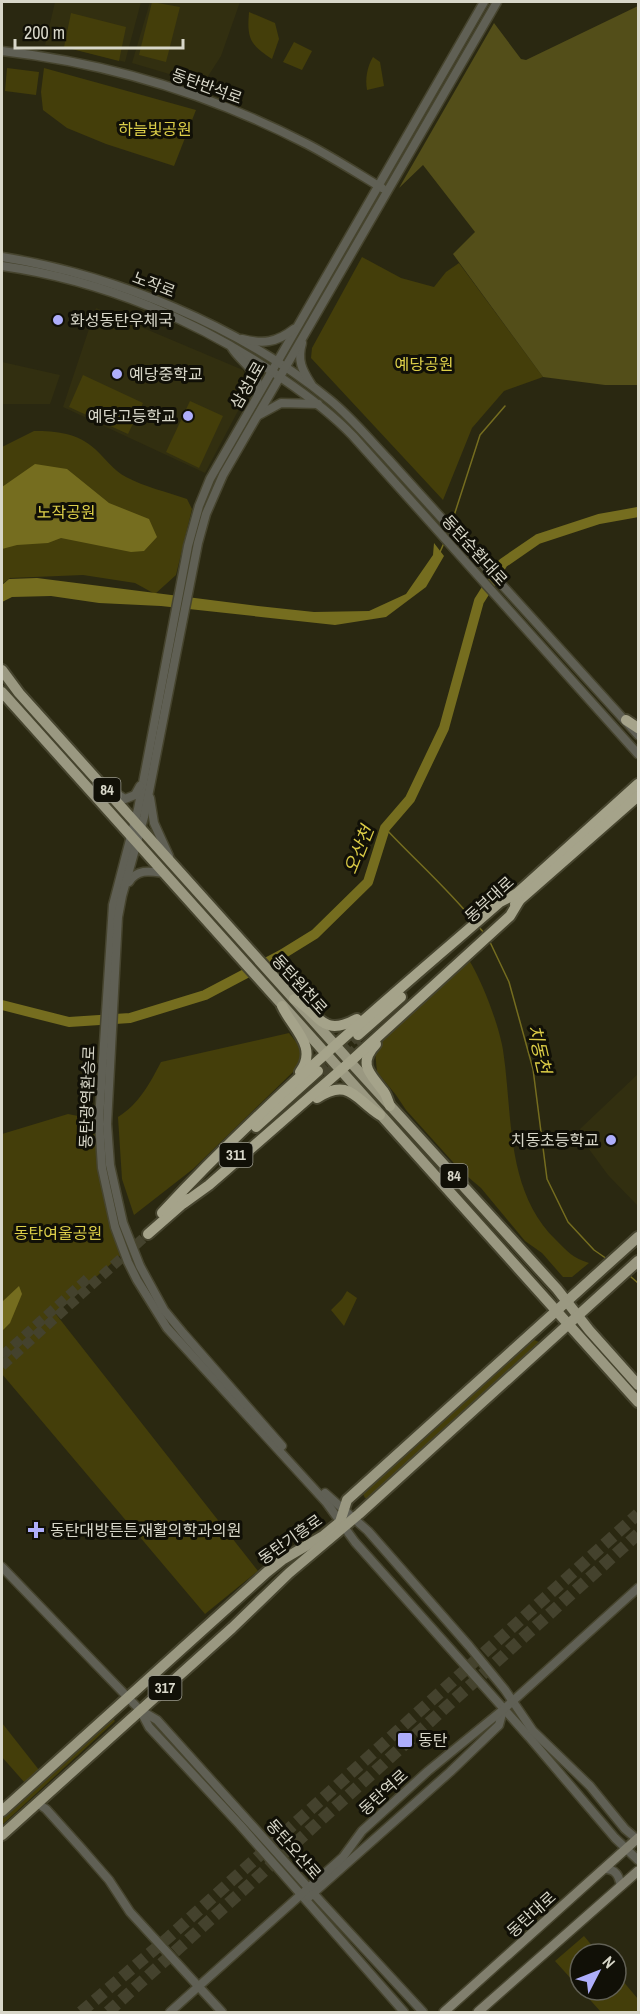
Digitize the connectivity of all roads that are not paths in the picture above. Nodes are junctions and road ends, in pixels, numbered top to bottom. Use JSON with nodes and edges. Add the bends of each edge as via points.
{"nodes":[{"id":1,"x":484,"y":2,"type":"edge"},
{"id":2,"x":497,"y":2,"type":"edge"},
{"id":3,"x":2,"y":51,"type":"edge"},
{"id":4,"x":386,"y":172,"type":"junction"},
{"id":5,"x":367,"y":179,"type":"junction"},
{"id":6,"x":378,"y":186,"type":"junction"},
{"id":7,"x":387,"y":191,"type":"junction"},
{"id":8,"x":2,"y":257,"type":"edge"},
{"id":9,"x":2,"y":266,"type":"edge"},
{"id":10,"x":60,"y":273,"type":"junction"},
{"id":11,"x":302,"y":327,"type":"junction"},
{"id":12,"x":232,"y":341,"type":"junction"},
{"id":13,"x":278,"y":370,"type":"junction"},
{"id":14,"x":302,"y":380,"type":"junction"},
{"id":15,"x":313,"y":387,"type":"junction"},
{"id":16,"x":296,"y":388,"type":"junction"},
{"id":17,"x":253,"y":404,"type":"junction"},
{"id":18,"x":320,"y":405,"type":"junction"},
{"id":19,"x":256,"y":417,"type":"junction"},
{"id":20,"x":186,"y":582,"type":"junction"},
{"id":21,"x":2,"y":670,"type":"edge"},
{"id":22,"x":2,"y":692,"type":"edge"},
{"id":23,"x":626,"y":720,"type":"junction"},
{"id":24,"x":639,"y":728,"type":"edge"},
{"id":25,"x":639,"y":735,"type":"edge"},
{"id":26,"x":639,"y":754,"type":"edge"},
{"id":27,"x":147,"y":778,"type":"junction"},
{"id":28,"x":99,"y":782,"type":"junction"},
{"id":29,"x":639,"y":784,"type":"edge"},
{"id":30,"x":639,"y":796,"type":"edge"},
{"id":31,"x":138,"y":825,"type":"junction"},
{"id":32,"x":134,"y":840,"type":"junction"},
{"id":33,"x":171,"y":862,"type":"junction"},
{"id":34,"x":163,"y":873,"type":"junction"},
{"id":35,"x":122,"y":896,"type":"junction"},
{"id":36,"x":518,"y":897,"type":"junction"},
{"id":37,"x":113,"y":941,"type":"junction"},
{"id":38,"x":463,"y":947,"type":"junction"},
{"id":39,"x":294,"y":999,"type":"junction"},
{"id":40,"x":282,"y":1006,"type":"junction"},
{"id":41,"x":368,"y":1016,"type":"junction"},
{"id":42,"x":384,"y":1031,"type":"junction"},
{"id":43,"x":360,"y":1039,"type":"tunnel mouth"},
{"id":44,"x":335,"y":1045,"type":"junction"},
{"id":45,"x":325,"y":1054,"type":"junction"},
{"id":46,"x":350,"y":1062,"type":"junction"},
{"id":47,"x":340,"y":1071,"type":"junction"},
{"id":48,"x":106,"y":1080,"type":"junction"},
{"id":49,"x":280,"y":1095,"type":"junction"},
{"id":50,"x":390,"y":1106,"type":"junction"},
{"id":51,"x":294,"y":1111,"type":"junction"},
{"id":52,"x":380,"y":1115,"type":"junction"},
{"id":53,"x":184,"y":1203,"type":"junction"},
{"id":54,"x":162,"y":1213,"type":"junction"},
{"id":55,"x":639,"y":1238,"type":"edge"},
{"id":56,"x":639,"y":1261,"type":"edge"},
{"id":57,"x":567,"y":1302,"type":"junction"},
{"id":58,"x":556,"y":1311,"type":"junction"},
{"id":59,"x":578,"y":1316,"type":"junction"},
{"id":60,"x":569,"y":1325,"type":"junction"},
{"id":61,"x":530,"y":1335,"type":"junction"},
{"id":62,"x":542,"y":1349,"type":"junction"},
{"id":63,"x":639,"y":1385,"type":"edge"},
{"id":64,"x":639,"y":1402,"type":"edge"},
{"id":65,"x":360,"y":1488,"type":"junction"},
{"id":66,"x":371,"y":1503,"type":"junction"},
{"id":67,"x":345,"y":1509,"type":"junction"},
{"id":68,"x":355,"y":1518,"type":"junction"},
{"id":69,"x":342,"y":1525,"type":"junction"},
{"id":70,"x":2,"y":1567,"type":"edge"},
{"id":71,"x":639,"y":1588,"type":"edge"},
{"id":72,"x":128,"y":1697,"type":"junction"},
{"id":73,"x":512,"y":1702,"type":"junction"},
{"id":74,"x":504,"y":1709,"type":"junction"},
{"id":75,"x":140,"y":1710,"type":"junction"},
{"id":76,"x":531,"y":1734,"type":"junction"},
{"id":77,"x":468,"y":1739,"type":"junction"},
{"id":78,"x":475,"y":1746,"type":"junction"},
{"id":79,"x":37,"y":1803,"type":"junction"},
{"id":80,"x":2,"y":1811,"type":"edge"},
{"id":81,"x":2,"y":1835,"type":"edge"},
{"id":82,"x":638,"y":1839,"type":"edge"},
{"id":83,"x":626,"y":1849,"type":"junction"},
{"id":84,"x":639,"y":1860,"type":"edge"},
{"id":85,"x":605,"y":1869,"type":"junction"},
{"id":86,"x":639,"y":1871,"type":"edge"},
{"id":87,"x":621,"y":1886,"type":"junction"},
{"id":88,"x":311,"y":1891,"type":"junction"},
{"id":89,"x":303,"y":1898,"type":"junction"},
{"id":90,"x":199,"y":1986,"type":"junction"},
{"id":91,"x":412,"y":2001,"type":"junction"},
{"id":92,"x":403,"y":2011,"type":"edge"},
{"id":93,"x":170,"y":2013,"type":"edge"},
{"id":94,"x":222,"y":2013,"type":"edge"},
{"id":95,"x":423,"y":2013,"type":"edge"},
{"id":96,"x":444,"y":2013,"type":"edge"},
{"id":97,"x":478,"y":2013,"type":"edge"}],
"edges":[{"from":1,"to":4,"type":"street","name":"삼성1로"},
{"from":2,"to":7,"type":"street","name":"삼성1로"},
{"from":3,"to":5,"type":"street","name":"동탄반석로","via":[[82,64],[192,94],[307,144]]},
{"from":4,"to":5,"type":"street"},
{"from":4,"to":6,"type":"street","name":"삼성1로"},
{"from":5,"to":6,"type":"street","name":"동탄반석로"},
{"from":6,"to":7,"type":"street","name":"동탄반석로"},
{"from":6,"to":11,"type":"street","name":"삼성1로"},
{"from":7,"to":11,"type":"street","name":"삼성1로"},
{"from":8,"to":10,"type":"street","name":"노작로"},
{"from":9,"to":10,"type":"street","name":"노작로"},
{"from":10,"to":12,"type":"street","name":"노작로","via":[[108,283],[158,301]]},
{"from":11,"to":12,"type":"street","via":[[269,342]]},
{"from":11,"to":13,"type":"street","name":"삼성1로"},
{"from":11,"to":15,"type":"street","via":[[300,363]]},
{"from":12,"to":13,"type":"street","name":"노작로"},
{"from":12,"to":17,"type":"street","via":[[235,353],[258,381],[259,392]]},
{"from":13,"to":14,"type":"street","name":"동탄순환대로"},
{"from":13,"to":16,"type":"street","name":"동탄순환대로"},
{"from":13,"to":17,"type":"street","name":"삼성1로"},
{"from":13,"to":19,"type":"street","name":"삼성1로"},
{"from":14,"to":15,"type":"street","name":"동탄순환대로"},
{"from":14,"to":16,"type":"street","via":[[295,382]]},
{"from":15,"to":23,"type":"street","name":"동탄순환대로","via":[[346,415]]},
{"from":16,"to":18,"type":"street","name":"동탄순환대로"},
{"from":17,"to":20,"type":"street","name":"삼성1로","via":[[199,506],[190,539]]},
{"from":18,"to":19,"type":"street","via":[[281,403]]},
{"from":18,"to":26,"type":"street","name":"동탄순환대로","via":[[353,436]]},
{"from":19,"to":20,"type":"street","name":"삼성1로","via":[[211,500]]},
{"from":20,"to":27,"type":"street"},
{"from":21,"to":28,"type":"main road","name":"동탄원천로","number":"84"},
{"from":22,"to":32,"type":"main road","name":"동탄원천로","number":"84"},
{"from":23,"to":24,"type":"highway"},
{"from":23,"to":25,"type":"street","name":"동탄순환대로"},
{"from":27,"to":28,"type":"street","via":[[135,795],[125,799]]},
{"from":27,"to":31,"type":"street"},
{"from":27,"to":33,"type":"street","via":[[151,812]]},
{"from":28,"to":31,"type":"main road","name":"동탄원천로","number":"84"},
{"from":29,"to":36,"type":"highway","name":"동부대로"},
{"from":30,"to":36,"type":"highway","name":"동부대로"},
{"from":31,"to":32,"type":"street","name":"동탄광역환승로"},
{"from":31,"to":33,"type":"main road","name":"동탄원천로","number":"84"},
{"from":32,"to":34,"type":"main road","name":"동탄원천로","number":"84"},
{"from":32,"to":35,"type":"street","name":"동탄광역환승로"},
{"from":32,"to":37,"type":"street","name":"동탄광역환승로","via":[[115,891]]},
{"from":33,"to":39,"type":"main road","name":"동탄원천로","number":"84"},
{"from":34,"to":35,"type":"street","via":[[147,871],[134,875]]},
{"from":34,"to":40,"type":"main road","name":"동탄원천로","number":"84"},
{"from":35,"to":37,"type":"street","name":"동탄광역환승로"},
{"from":36,"to":38,"type":"highway","name":"동부대로"},
{"from":37,"to":48,"type":"street","name":"동탄광역환승로"},
{"from":38,"to":41,"type":"highway"},
{"from":38,"to":42,"type":"highway"},
{"from":38,"to":43,"type":"highway","name":"동부대로"},
{"from":39,"to":41,"type":"highway","via":[[322,1022],[335,1027]]},
{"from":39,"to":44,"type":"main road","name":"동탄원천로","number":"84"},
{"from":40,"to":45,"type":"main road","name":"동탄원천로","number":"84"},
{"from":40,"to":49,"type":"highway","via":[[304,1041],[307,1055],[304,1066]]},
{"from":41,"to":44,"type":"highway"},
{"from":42,"to":46,"type":"highway"},
{"from":42,"to":50,"type":"highway","via":[[367,1064]]},
{"from":44,"to":45,"type":"highway"},
{"from":44,"to":46,"type":"main road","name":"동탄원천로","number":"84"},
{"from":45,"to":47,"type":"main road","name":"동탄원천로","number":"84"},
{"from":45,"to":49,"type":"highway"},
{"from":46,"to":47,"type":"highway"},
{"from":46,"to":50,"type":"main road","name":"동탄원천로","number":"84"},
{"from":47,"to":51,"type":"highway"},
{"from":47,"to":52,"type":"main road","name":"동탄원천로","number":"84"},
{"from":48,"to":67,"type":"street","name":"동탄광역환승로","via":[[108,1143],[116,1200],[151,1287],[164,1310],[292,1458],[330,1499]]},
{"from":48,"to":69,"type":"street","name":"동탄광역환승로","via":[[99,1131],[105,1188],[118,1236],[137,1280],[167,1328],[326,1502]]},
{"from":49,"to":54,"type":"highway"},
{"from":50,"to":57,"type":"main road","name":"동탄원천로","number":"84"},
{"from":51,"to":52,"type":"highway","via":[[329,1090],[344,1089]]},
{"from":51,"to":53,"type":"highway"},
{"from":52,"to":58,"type":"main road","name":"동탄원천로","number":"84"},
{"from":53,"to":54,"type":"highway","number":"311","via":[[147,1232]]},
{"from":53,"to":54,"type":"highway","number":"311","via":[[321,1073]]},
{"from":55,"to":57,"type":"main road","name":"동탄기흥로","number":"317"},
{"from":56,"to":59,"type":"main road","name":"동탄기흥로","number":"317"},
{"from":57,"to":58,"type":"main road","name":"동탄기흥로","number":"317"},
{"from":57,"to":59,"type":"main road","name":"동탄원천로","number":"84"},
{"from":58,"to":60,"type":"main road","name":"동탄원천로","number":"84"},
{"from":58,"to":61,"type":"main road","name":"동탄기흥로","number":"317"},
{"from":59,"to":60,"type":"main road","name":"동탄기흥로","number":"317"},
{"from":59,"to":63,"type":"main road","number":"84"},
{"from":60,"to":62,"type":"main road","name":"동탄기흥로","number":"317"},
{"from":60,"to":64,"type":"main road","number":"84"},
{"from":61,"to":62,"type":"main road","via":[[541,1339]]},
{"from":61,"to":65,"type":"main road","name":"동탄기흥로","number":"317"},
{"from":62,"to":66,"type":"main road","name":"동탄기흥로","number":"317"},
{"from":65,"to":66,"type":"main road","via":[[362,1499]]},
{"from":65,"to":67,"type":"main road","name":"동탄기흥로","number":"317","via":[[347,1500]]},
{"from":66,"to":68,"type":"main road","name":"동탄기흥로","number":"317"},
{"from":67,"to":68,"type":"street","name":"동탄광역환승로"},
{"from":67,"to":69,"type":"main road","name":"동탄기흥로","number":"317"},
{"from":68,"to":69,"type":"main road","name":"동탄기흥로","number":"317"},
{"from":68,"to":73,"type":"street","name":"동탄광역환승로"},
{"from":69,"to":72,"type":"main road","name":"동탄기흥로","number":"317","via":[[282,1560]]},
{"from":69,"to":74,"type":"street","name":"동탄광역환승로"},
{"from":69,"to":75,"type":"main road","name":"동탄기흥로","number":"317"},
{"from":70,"to":72,"type":"street","name":"동탄오산로"},
{"from":71,"to":73,"type":"street","name":"동탄역로"},
{"from":72,"to":75,"type":"street","name":"동탄오산로"},
{"from":72,"to":80,"type":"main road","name":"동탄기흥로","number":"317"},
{"from":73,"to":74,"type":"street","name":"동탄역로"},
{"from":73,"to":76,"type":"street"},
{"from":74,"to":76,"type":"street"},
{"from":74,"to":77,"type":"street","name":"동탄역로"},
{"from":74,"to":78,"type":"street","name":"동탄역로","via":[[499,1725]]},
{"from":75,"to":79,"type":"main road","name":"동탄기흥로","number":"317"},
{"from":75,"to":88,"type":"street","name":"동탄오산로","via":[[157,1720]]},
{"from":75,"to":89,"type":"street","name":"동탄오산로","via":[[149,1727]]},
{"from":76,"to":82,"type":"street","via":[[590,1786]]},
{"from":76,"to":83,"type":"street"},
{"from":77,"to":78,"type":"street"},
{"from":77,"to":88,"type":"street","name":"동탄역로","via":[[362,1831]]},
{"from":78,"to":88,"type":"street","name":"동탄역로"},
{"from":79,"to":81,"type":"main road","name":"동탄기흥로","number":"317"},
{"from":79,"to":90,"type":"street","via":[[141,1931],[188,1981]]},
{"from":82,"to":83,"type":"main road","name":"동탄대로"},
{"from":83,"to":84,"type":"street"},
{"from":83,"to":85,"type":"main road","name":"동탄대로"},
{"from":85,"to":87,"type":"street","via":[[615,1872]]},
{"from":85,"to":96,"type":"main road","name":"동탄대로"},
{"from":86,"to":87,"type":"main road"},
{"from":87,"to":97,"type":"main road"},
{"from":88,"to":89,"type":"street","name":"동탄역로"},
{"from":88,"to":91,"type":"street","name":"동탄오산로"},
{"from":89,"to":90,"type":"street","name":"동탄역로"},
{"from":89,"to":92,"type":"street","name":"동탄오산로"},
{"from":90,"to":93,"type":"street","name":"동탄역로"},
{"from":90,"to":94,"type":"street"},
{"from":91,"to":92,"type":"street"},
{"from":91,"to":95,"type":"street","name":"동탄오산로"}]}
